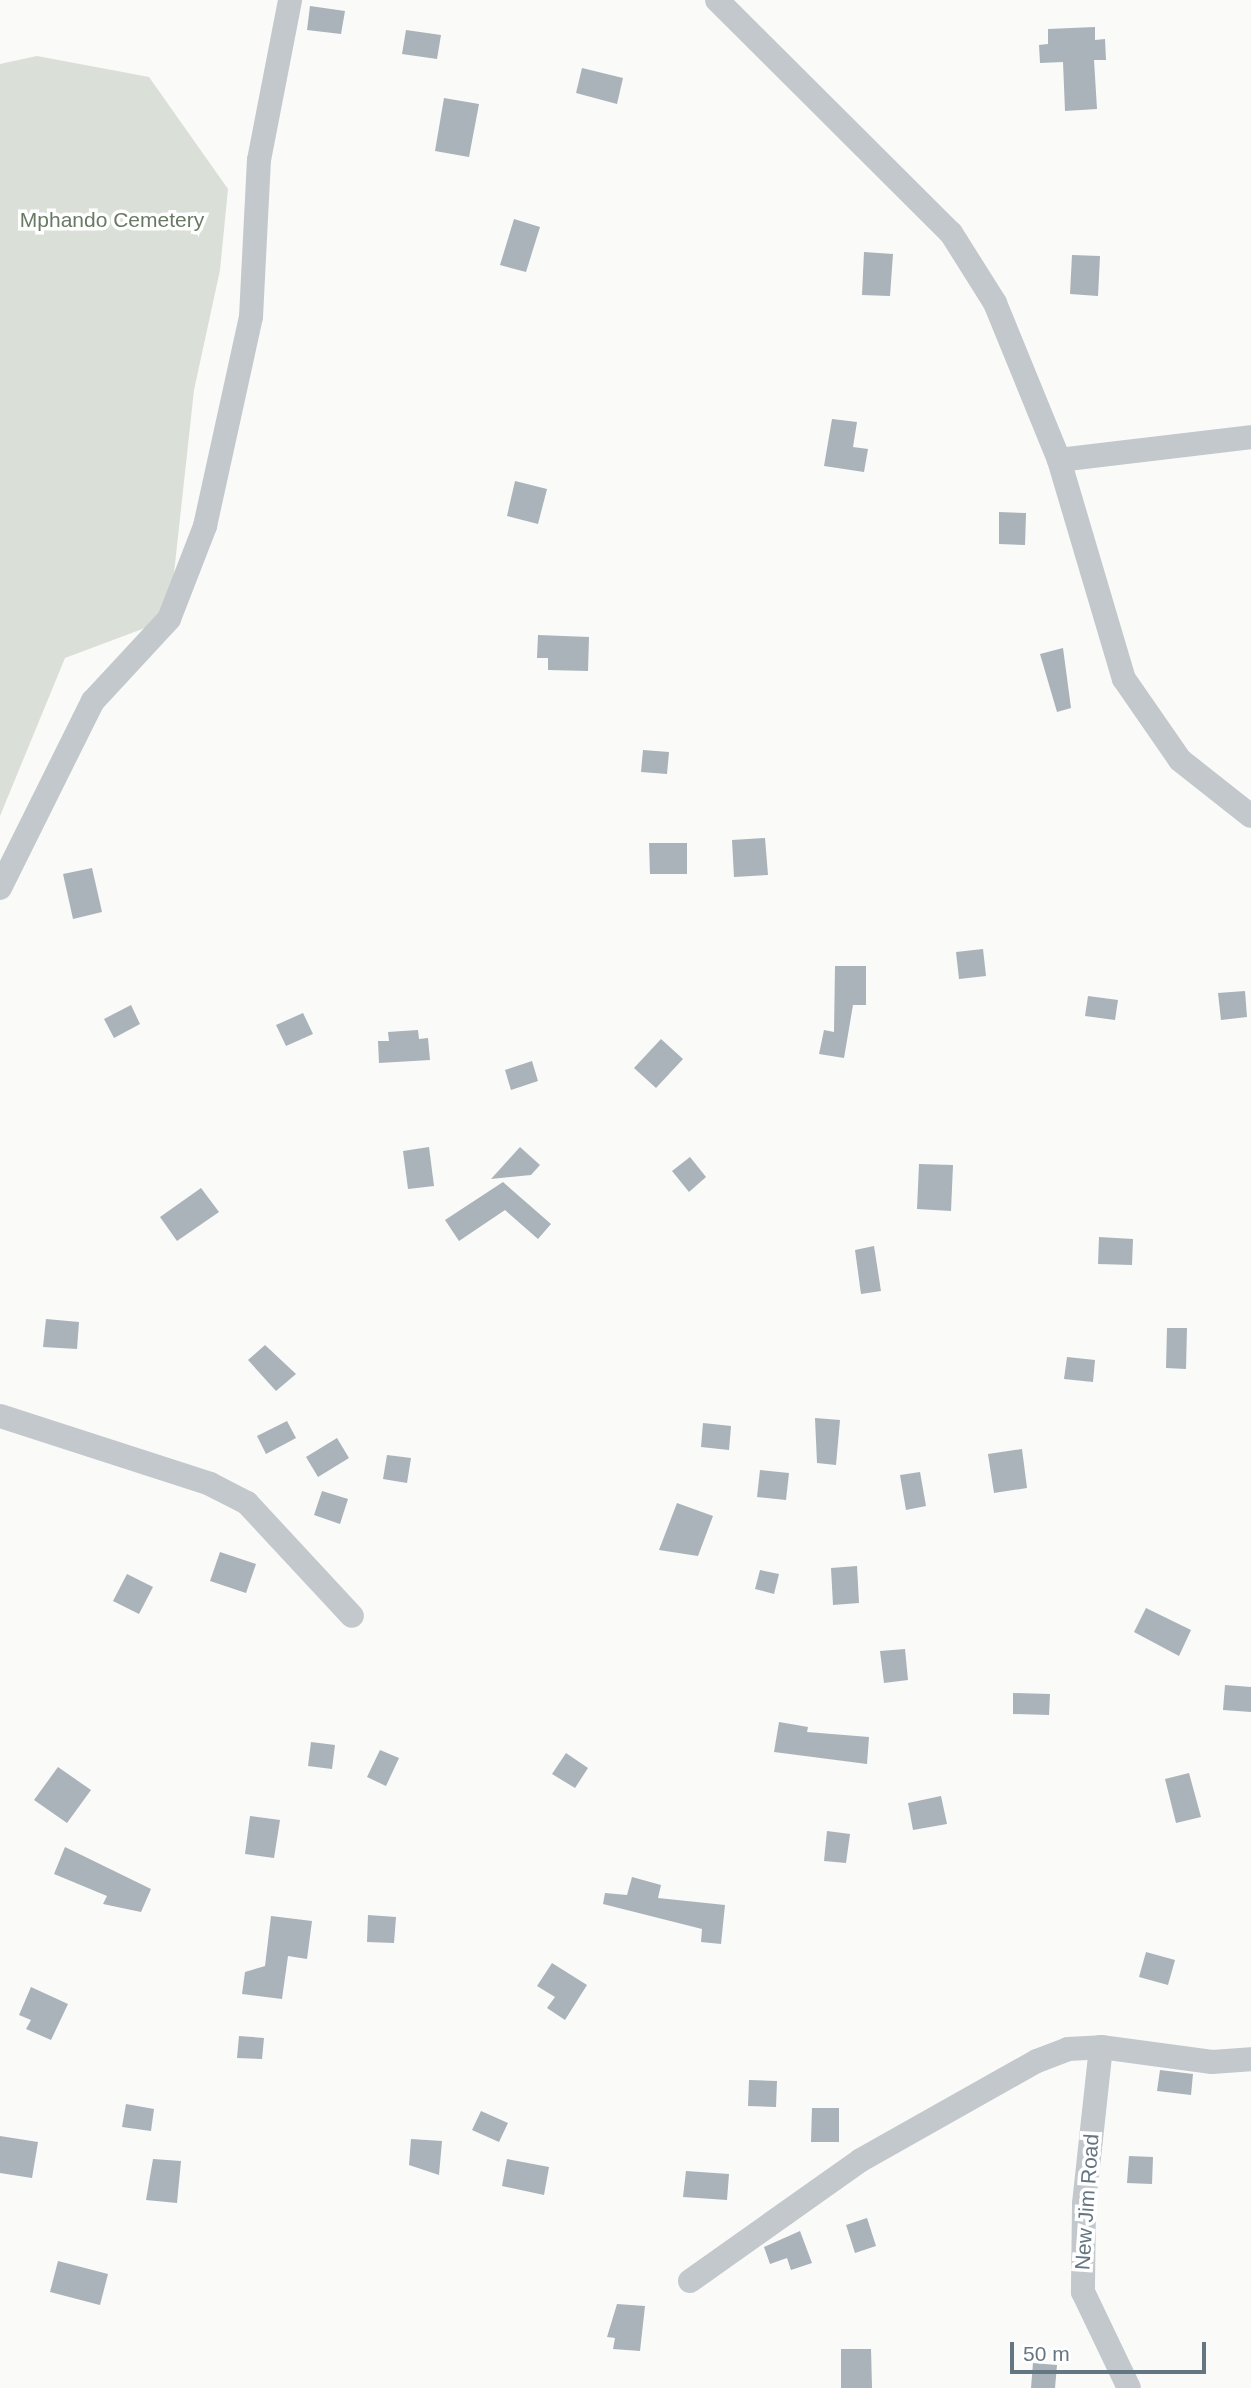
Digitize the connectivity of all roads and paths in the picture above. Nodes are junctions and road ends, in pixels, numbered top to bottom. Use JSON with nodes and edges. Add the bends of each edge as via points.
{"nodes":[{"id":1,"x":290,"y":0,"type":"edge"},
{"id":2,"x":717,"y":0,"type":"edge"},
{"id":3,"x":1251,"y":437,"type":"edge"},
{"id":4,"x":1059,"y":460,"type":"junction"},
{"id":5,"x":1251,"y":816,"type":"edge"},
{"id":6,"x":0,"y":888,"type":"edge"},
{"id":7,"x":0,"y":1416,"type":"edge"},
{"id":8,"x":352,"y":1616,"type":"dead end"},
{"id":9,"x":1101,"y":2047,"type":"junction"},
{"id":10,"x":1251,"y":2059,"type":"edge"},
{"id":11,"x":690,"y":2281,"type":"dead end"},
{"id":12,"x":1129,"y":2388,"type":"edge"}],
"edges":[{"from":1,"to":6,"type":"street","via":[[259,160],[251,317],[205,526],[169,619],[93,701]]},
{"from":2,"to":4,"type":"street","via":[[951,233],[995,303]]},
{"from":3,"to":4,"type":"street"},
{"from":4,"to":5,"type":"street","via":[[1124,679],[1180,760]]},
{"from":7,"to":8,"type":"street","via":[[210,1484],[247,1503]]},
{"from":9,"to":10,"type":"street","via":[[1212,2062]]},
{"from":9,"to":11,"type":"street","via":[[1068,2049],[982,2090],[861,2160]]},
{"from":9,"to":12,"type":"street","name":"New Jim Road","via":[[1083,2217],[1083,2292]]}]}
